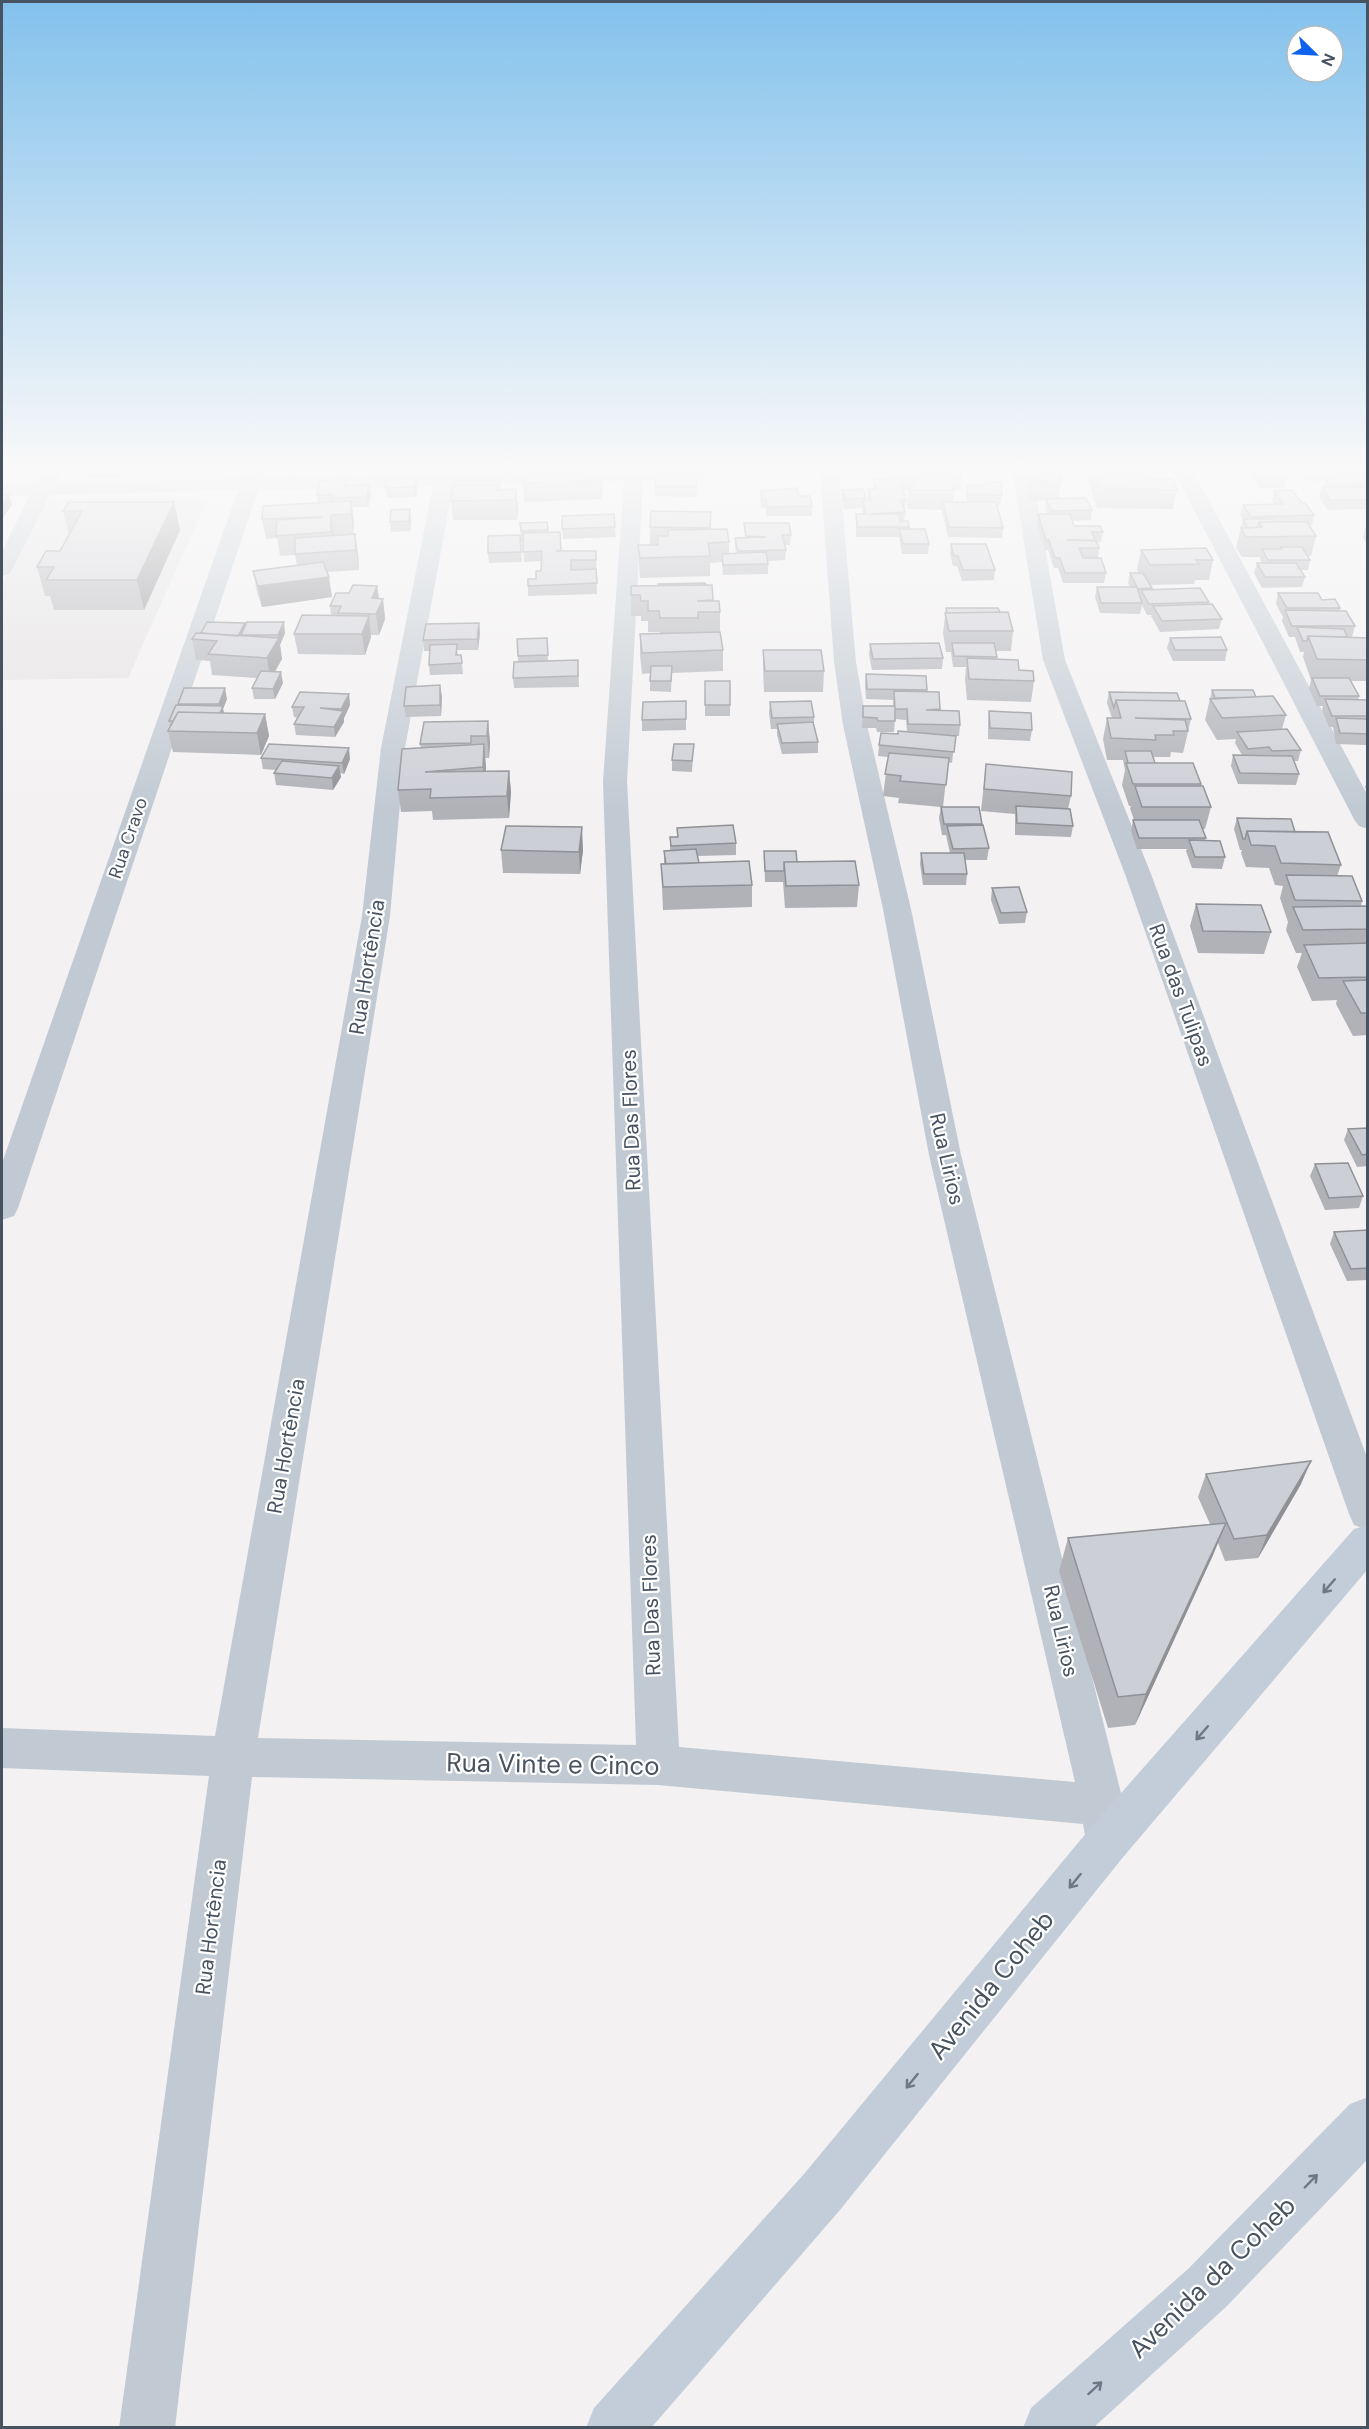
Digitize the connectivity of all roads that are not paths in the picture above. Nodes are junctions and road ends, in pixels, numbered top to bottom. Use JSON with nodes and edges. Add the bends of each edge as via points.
{"nodes":[{"id":1,"x":216,"y":582,"type":"edge"},
{"id":2,"x":424,"y":582,"type":"edge"},
{"id":3,"x":627,"y":582,"type":"edge"},
{"id":4,"x":839,"y":582,"type":"edge"},
{"id":5,"x":1041,"y":582,"type":"edge"},
{"id":6,"x":1242,"y":582,"type":"edge"},
{"id":7,"x":1368,"y":821,"type":"edge"},
{"id":8,"x":2,"y":1208,"type":"edge"},
{"id":9,"x":1368,"y":1514,"type":"edge"},
{"id":10,"x":1368,"y":1541,"type":"edge"},
{"id":11,"x":2,"y":1748,"type":"edge"},
{"id":12,"x":233,"y":1757,"type":"junction"},
{"id":13,"x":658,"y":1765,"type":"junction"},
{"id":14,"x":1105,"y":1823,"type":"junction"},
{"id":15,"x":1368,"y":2122,"type":"edge"},
{"id":16,"x":147,"y":2427,"type":"edge"},
{"id":17,"x":614,"y":2427,"type":"edge"},
{"id":18,"x":1052,"y":2427,"type":"edge"}],
"edges":[{"from":1,"to":8,"type":"street","name":"Rua Cravo"},
{"from":2,"to":12,"type":"street","name":"Rua Hortência","via":[[393,748],[376,916]]},
{"from":3,"to":13,"type":"street","name":"Rua Das Flores","via":[[615,782]]},
{"from":4,"to":14,"type":"street","name":"Rua Lirios","via":[[855,725],[897,909],[945,1155]]},
{"from":5,"to":9,"type":"street","name":"Rua das Tulipas","via":[[1054,660],[1138,874]]},
{"from":6,"to":7,"type":"street"},
{"from":10,"to":14,"type":"main road","name":"Avenida Coheb","one_way":true},
{"from":11,"to":12,"type":"street","name":"Rua Vinte e Cinco"},
{"from":12,"to":13,"type":"street","name":"Rua Vinte e Cinco"},
{"from":12,"to":16,"type":"street","name":"Rua Hortência"},
{"from":13,"to":14,"type":"street","name":"Rua Vinte e Cinco"},
{"from":14,"to":17,"type":"main road","name":"Avenida Coheb","one_way":true,"via":[[822,2192]]},
{"from":18,"to":15,"type":"main road","name":"Avenida da Coheb","one_way":true,"via":[[1207,2288]]}]}
